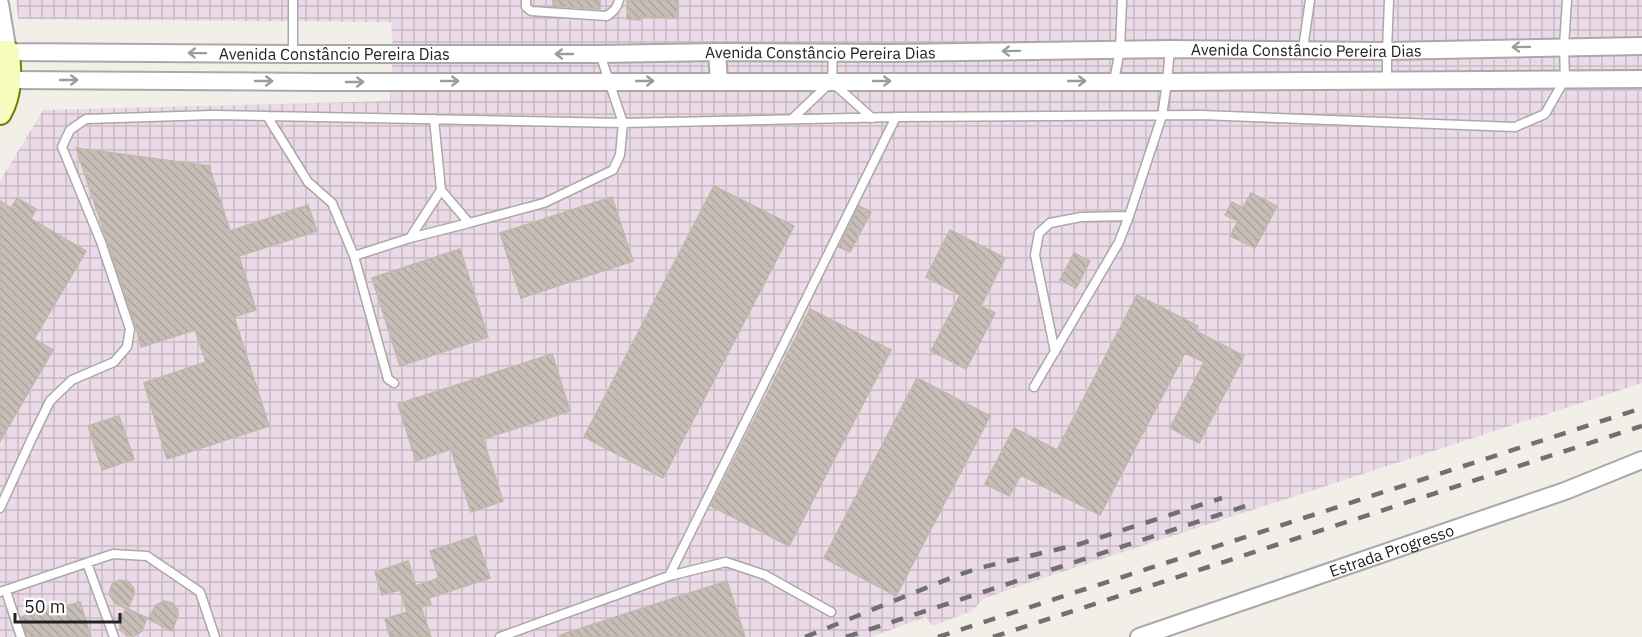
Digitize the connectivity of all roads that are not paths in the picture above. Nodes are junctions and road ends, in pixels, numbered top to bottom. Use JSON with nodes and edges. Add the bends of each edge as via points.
{"nodes":[{"id":1,"x":293,"y":0,"type":"edge"},
{"id":2,"x":526,"y":0,"type":"edge"},
{"id":3,"x":619,"y":0,"type":"edge"},
{"id":4,"x":1122,"y":0,"type":"edge"},
{"id":5,"x":1310,"y":0,"type":"edge"},
{"id":6,"x":1389,"y":0,"type":"edge"},
{"id":7,"x":1567,"y":0,"type":"edge"},
{"id":8,"x":0,"y":4,"type":"edge"},
{"id":9,"x":1564,"y":46,"type":"junction"},
{"id":10,"x":1642,"y":46,"type":"edge"},
{"id":11,"x":1170,"y":49,"type":"junction"},
{"id":12,"x":1303,"y":49,"type":"junction"},
{"id":13,"x":1120,"y":50,"type":"junction"},
{"id":14,"x":1387,"y":51,"type":"junction"},
{"id":15,"x":4,"y":52,"type":"edge"},
{"id":16,"x":717,"y":52,"type":"junction"},
{"id":17,"x":833,"y":52,"type":"junction"},
{"id":18,"x":292,"y":54,"type":"junction"},
{"id":19,"x":318,"y":54,"type":"junction"},
{"id":20,"x":600,"y":54,"type":"junction"},
{"id":21,"x":1565,"y":79,"type":"junction"},
{"id":22,"x":1642,"y":79,"type":"edge"},
{"id":23,"x":5,"y":80,"type":"edge"},
{"id":24,"x":1387,"y":80,"type":"junction"},
{"id":25,"x":609,"y":81,"type":"junction"},
{"id":26,"x":719,"y":81,"type":"junction"},
{"id":27,"x":832,"y":81,"type":"junction"},
{"id":28,"x":1114,"y":81,"type":"junction"},
{"id":29,"x":319,"y":82,"type":"junction"},
{"id":30,"x":1167,"y":82,"type":"junction"},
{"id":31,"x":0,"y":113,"type":"edge"},
{"id":32,"x":267,"y":116,"type":"junction"},
{"id":33,"x":1162,"y":116,"type":"junction"},
{"id":34,"x":896,"y":117,"type":"junction"},
{"id":35,"x":872,"y":118,"type":"junction"},
{"id":36,"x":434,"y":119,"type":"junction"},
{"id":37,"x":792,"y":119,"type":"junction"},
{"id":38,"x":623,"y":123,"type":"junction"},
{"id":39,"x":441,"y":190,"type":"junction"},
{"id":40,"x":1129,"y":216,"type":"junction"},
{"id":41,"x":469,"y":223,"type":"junction"},
{"id":42,"x":410,"y":238,"type":"junction"},
{"id":43,"x":354,"y":256,"type":"junction"},
{"id":44,"x":1055,"y":352,"type":"junction"},
{"id":45,"x":394,"y":383,"type":"dead end"},
{"id":46,"x":1034,"y":387,"type":"dead end"},
{"id":47,"x":1642,"y":460,"type":"edge"},
{"id":48,"x":0,"y":508,"type":"edge"},
{"id":49,"x":87,"y":563,"type":"junction"},
{"id":50,"x":669,"y":576,"type":"junction"},
{"id":51,"x":3,"y":592,"type":"edge"},
{"id":52,"x":831,"y":612,"type":"dead end"},
{"id":53,"x":21,"y":637,"type":"edge"},
{"id":54,"x":114,"y":637,"type":"edge"},
{"id":55,"x":215,"y":637,"type":"edge"},
{"id":56,"x":500,"y":637,"type":"edge"},
{"id":57,"x":1139,"y":637,"type":"edge"}],
"edges":[{"from":1,"to":18,"type":"lane"},
{"from":2,"to":3,"type":"lane","via":[[526,8],[531,11],[607,16]]},
{"from":4,"to":13,"type":"lane"},
{"from":5,"to":12,"type":"lane"},
{"from":6,"to":14,"type":"lane"},
{"from":7,"to":9,"type":"lane"},
{"from":8,"to":15,"type":"street"},
{"from":9,"to":10,"type":"street","name":"Avenida Constâncio Pereira Dias"},
{"from":9,"to":14,"type":"street","name":"Avenida Constâncio Pereira Dias","one_way":true},
{"from":9,"to":21,"type":"lane"},
{"from":11,"to":12,"type":"street","name":"Avenida Constâncio Pereira Dias"},
{"from":11,"to":13,"type":"street","name":"Avenida Constâncio Pereira Dias"},
{"from":11,"to":30,"type":"lane"},
{"from":12,"to":14,"type":"street","name":"Avenida Constâncio Pereira Dias"},
{"from":13,"to":17,"type":"street","name":"Avenida Constâncio Pereira Dias","one_way":true},
{"from":13,"to":28,"type":"lane"},
{"from":14,"to":24,"type":"lane"},
{"from":18,"to":15,"type":"street","name":"Avenida Constâncio Pereira Dias","one_way":true},
{"from":15,"to":23,"type":"street"},
{"from":16,"to":17,"type":"street","name":"Avenida Constâncio Pereira Dias"},
{"from":16,"to":20,"type":"street","name":"Avenida Constâncio Pereira Dias"},
{"from":16,"to":26,"type":"street"},
{"from":17,"to":27,"type":"lane"},
{"from":18,"to":19,"type":"street","name":"Avenida Constâncio Pereira Dias"},
{"from":20,"to":19,"type":"street","name":"Avenida Constâncio Pereira Dias","one_way":true},
{"from":19,"to":29,"type":"street"},
{"from":20,"to":25,"type":"lane"},
{"from":21,"to":22,"type":"street","name":"Avenida Constâncio Pereira Dias"},
{"from":21,"to":24,"type":"street","name":"Avenida Constâncio Pereira Dias"},
{"from":21,"to":33,"type":"lane","via":[[1545,114],[1515,127]]},
{"from":23,"to":29,"type":"street","name":"Avenida Constâncio Pereira Dias","one_way":true},
{"from":23,"to":31,"type":"street","via":[[6,103]]},
{"from":24,"to":30,"type":"street","name":"Avenida Constâncio Pereira Dias"},
{"from":25,"to":26,"type":"street","name":"Avenida Constâncio Pereira Dias","one_way":true},
{"from":29,"to":25,"type":"street","name":"Avenida Constâncio Pereira Dias","one_way":true},
{"from":25,"to":38,"type":"lane"},
{"from":26,"to":27,"type":"street","name":"Avenida Constâncio Pereira Dias"},
{"from":27,"to":28,"type":"street","name":"Avenida Constâncio Pereira Dias","one_way":true},
{"from":27,"to":35,"type":"lane"},
{"from":27,"to":37,"type":"lane"},
{"from":28,"to":30,"type":"street","name":"Avenida Constâncio Pereira Dias"},
{"from":30,"to":33,"type":"lane"},
{"from":32,"to":36,"type":"lane"},
{"from":32,"to":43,"type":"lane","via":[[308,182],[332,203]]},
{"from":32,"to":48,"type":"lane","via":[[86,119],[70,130],[62,147],[101,242],[130,329],[127,346],[114,362],[72,380],[50,401]]},
{"from":33,"to":34,"type":"lane"},
{"from":33,"to":40,"type":"lane"},
{"from":34,"to":35,"type":"lane"},
{"from":34,"to":50,"type":"lane"},
{"from":35,"to":37,"type":"lane"},
{"from":36,"to":38,"type":"lane"},
{"from":36,"to":39,"type":"lane"},
{"from":37,"to":38,"type":"lane"},
{"from":38,"to":41,"type":"lane","via":[[620,155],[613,170],[544,203]]},
{"from":39,"to":41,"type":"lane"},
{"from":39,"to":42,"type":"lane"},
{"from":40,"to":44,"type":"lane","via":[[1119,242]]},
{"from":40,"to":44,"type":"lane","via":[[1081,217],[1050,223],[1039,233],[1035,255]]},
{"from":41,"to":42,"type":"lane"},
{"from":42,"to":43,"type":"lane"},
{"from":43,"to":45,"type":"lane","via":[[388,379]]},
{"from":44,"to":46,"type":"lane"},
{"from":47,"to":57,"type":"street","name":"Estrada Progresso","via":[[1565,491]]},
{"from":49,"to":51,"type":"lane"},
{"from":49,"to":54,"type":"lane"},
{"from":49,"to":55,"type":"lane","via":[[114,554],[147,556],[200,592]]},
{"from":50,"to":52,"type":"lane","via":[[726,562],[765,575]]},
{"from":50,"to":56,"type":"lane"},
{"from":51,"to":53,"type":"lane"}]}
